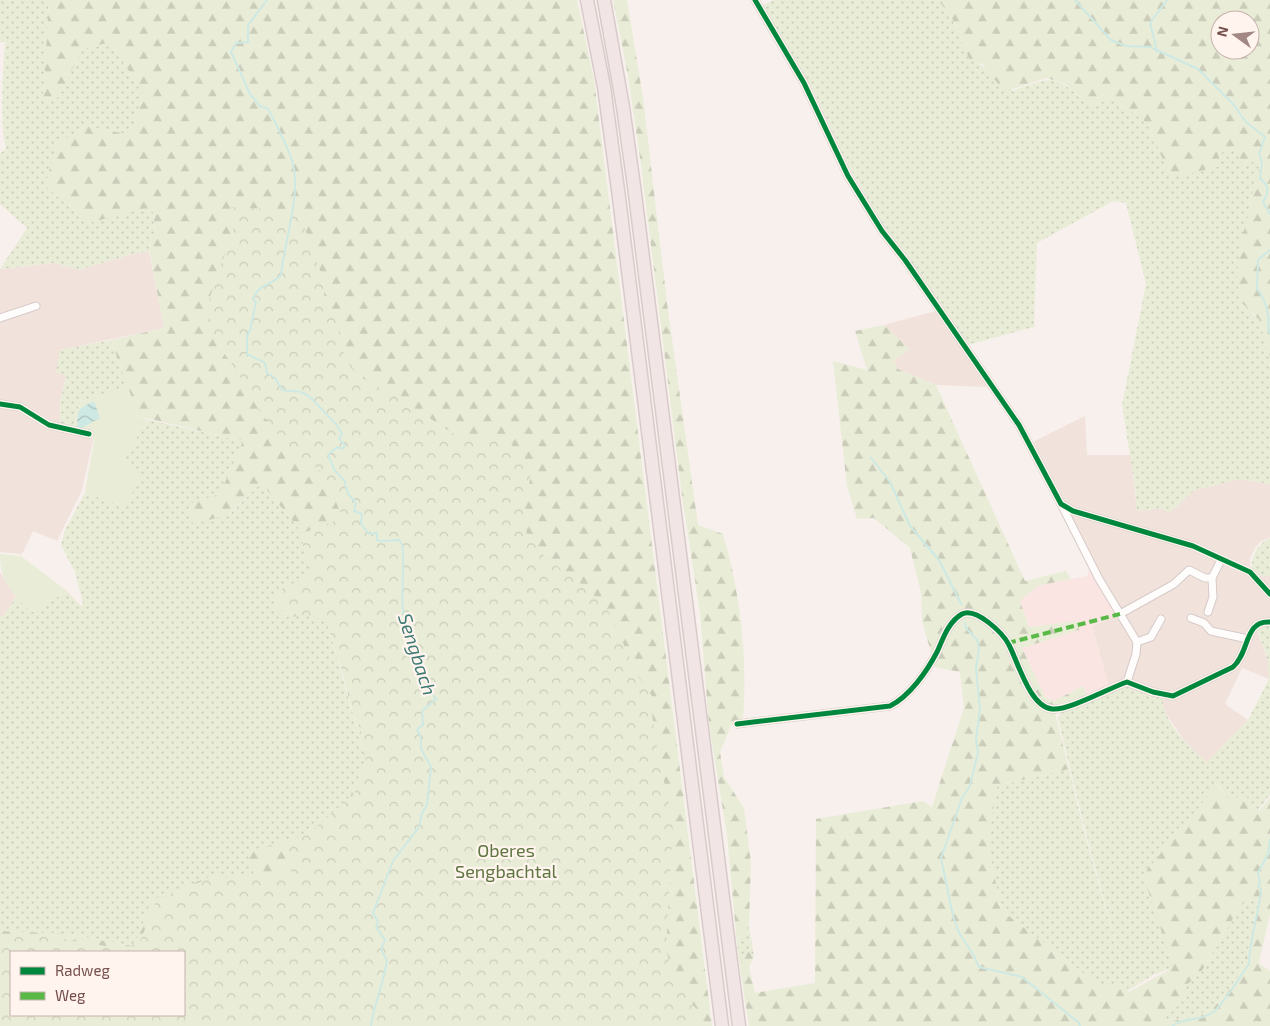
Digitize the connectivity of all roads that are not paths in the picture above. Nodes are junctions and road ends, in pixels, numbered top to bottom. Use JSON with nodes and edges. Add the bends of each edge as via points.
{"nodes":[{"id":1,"x":587,"y":0,"type":"edge"},
{"id":2,"x":604,"y":0,"type":"edge"},
{"id":3,"x":754,"y":0,"type":"edge"},
{"id":4,"x":36,"y":306,"type":"dead end"},
{"id":5,"x":0,"y":318,"type":"edge"},
{"id":6,"x":0,"y":404,"type":"edge"},
{"id":7,"x":89,"y":434,"type":"dead end"},
{"id":8,"x":1061,"y":504,"type":"junction"},
{"id":9,"x":1221,"y":560,"type":"junction"},
{"id":10,"x":1212,"y":578,"type":"junction"},
{"id":11,"x":1270,"y":594,"type":"edge"},
{"id":12,"x":1208,"y":612,"type":"dead end"},
{"id":13,"x":1120,"y":614,"type":"junction"},
{"id":14,"x":1191,"y":618,"type":"dead end"},
{"id":15,"x":1161,"y":619,"type":"dead end"},
{"id":16,"x":1270,"y":622,"type":"edge"},
{"id":17,"x":1248,"y":639,"type":"junction"},
{"id":18,"x":1137,"y":642,"type":"junction"},
{"id":19,"x":1127,"y":682,"type":"junction"},
{"id":20,"x":737,"y":724,"type":"dead end"},
{"id":21,"x":722,"y":1026,"type":"edge"},
{"id":22,"x":739,"y":1026,"type":"edge"}],
"edges":[{"from":1,"to":21,"type":"highway","via":[[616,174]]},
{"from":2,"to":22,"type":"highway","via":[[634,186]]},
{"from":3,"to":8,"type":"street","via":[[804,83],[848,176],[1032,447]]},
{"from":4,"to":5,"type":"street"},
{"from":6,"to":7,"type":"street","via":[[20,407],[49,425]]},
{"from":8,"to":9,"type":"street","via":[[1172,538]]},
{"from":8,"to":13,"type":"street"},
{"from":9,"to":10,"type":"street"},
{"from":9,"to":11,"type":"street","via":[[1250,572]]},
{"from":10,"to":12,"type":"street"},
{"from":10,"to":13,"type":"street","via":[[1189,570],[1174,584]]},
{"from":13,"to":18,"type":"street"},
{"from":14,"to":17,"type":"street","via":[[1204,622],[1211,631]]},
{"from":15,"to":18,"type":"street","via":[[1151,636]]},
{"from":16,"to":17,"type":"street","via":[[1256,623]]},
{"from":17,"to":19,"type":"street","via":[[1239,660],[1232,667],[1180,693],[1164,695]]},
{"from":18,"to":19,"type":"street"},
{"from":19,"to":20,"type":"street","via":[[1061,708],[1045,708],[1032,694],[1008,643],[976,613],[964,613],[955,619],[923,673],[904,696],[890,706]]}]}
